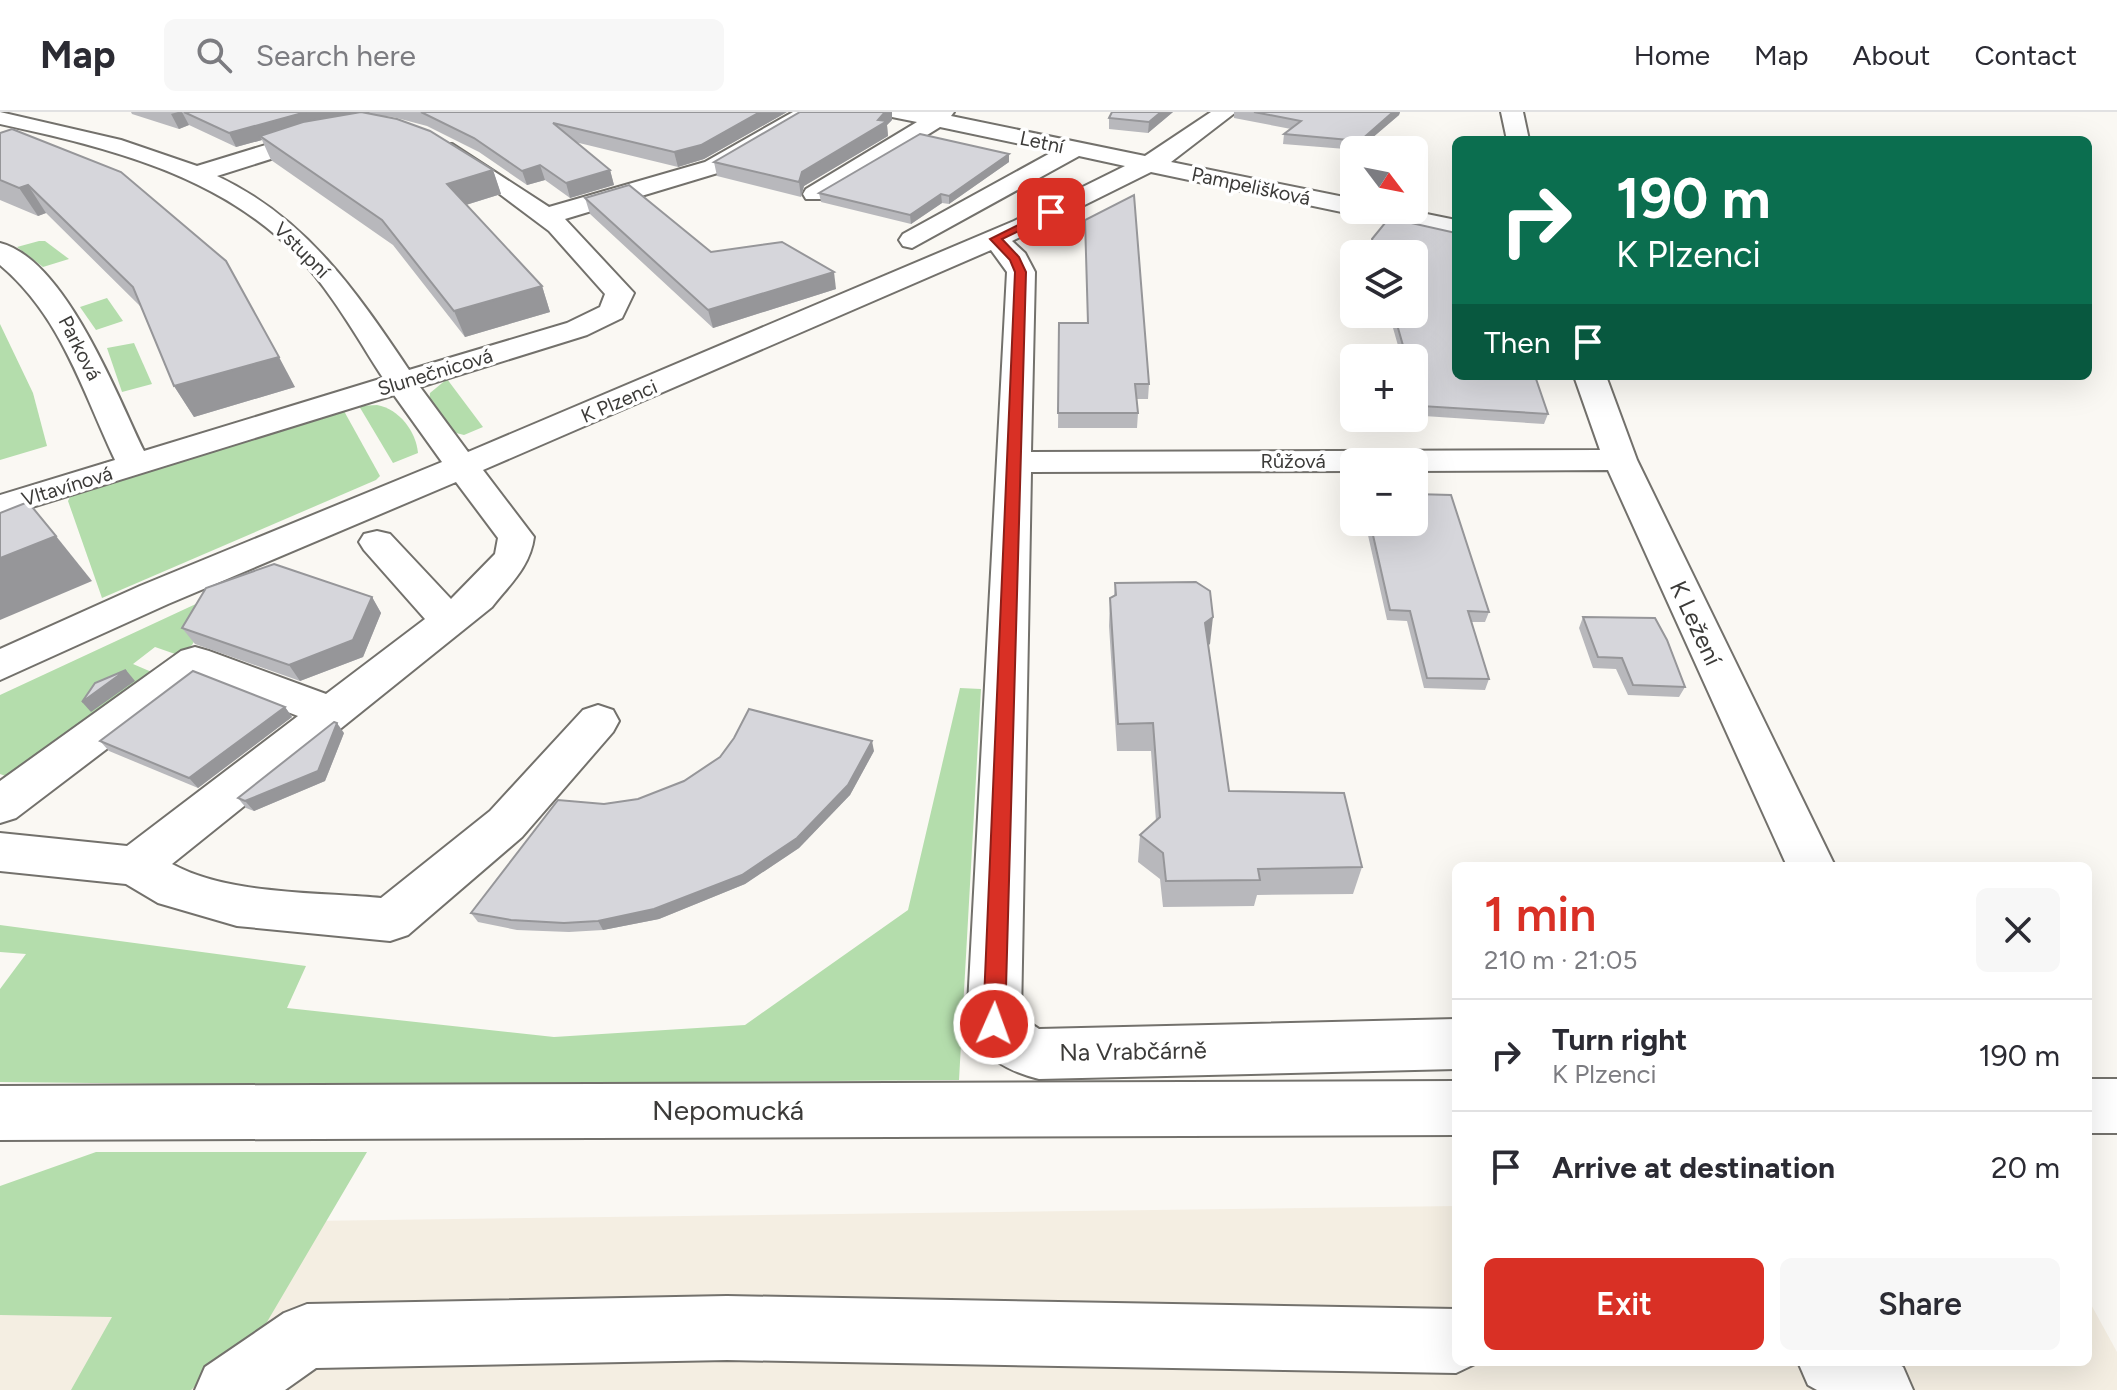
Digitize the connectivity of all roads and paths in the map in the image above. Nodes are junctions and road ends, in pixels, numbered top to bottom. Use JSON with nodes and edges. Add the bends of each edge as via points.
{"nodes":[{"id":1,"x":809,"y":112,"type":"edge"},
{"id":2,"x":900,"y":112,"type":"edge"},
{"id":3,"x":1225,"y":112,"type":"edge"},
{"id":4,"x":1512,"y":112,"type":"edge"},
{"id":5,"x":940,"y":116,"type":"edge"},
{"id":6,"x":0,"y":117,"type":"edge"},
{"id":7,"x":99,"y":119,"type":"dead end"},
{"id":8,"x":348,"y":128,"type":"edge"},
{"id":9,"x":66,"y":132,"type":"junction"},
{"id":10,"x":909,"y":135,"type":"junction"},
{"id":11,"x":1517,"y":136,"type":"edge"},
{"id":12,"x":422,"y":137,"type":"edge"},
{"id":13,"x":21,"y":148,"type":"edge"},
{"id":14,"x":1075,"y":149,"type":"junction"},
{"id":15,"x":1048,"y":165,"type":"junction"},
{"id":16,"x":1148,"y":165,"type":"junction"},
{"id":17,"x":194,"y":175,"type":"junction"},
{"id":18,"x":815,"y":194,"type":"dead end"},
{"id":19,"x":1340,"y":204,"type":"edge"},
{"id":20,"x":546,"y":216,"type":"junction"},
{"id":21,"x":1428,"y":222,"type":"edge"},
{"id":22,"x":1452,"y":227,"type":"edge"},
{"id":23,"x":995,"y":239,"type":"junction"},
{"id":24,"x":912,"y":240,"type":"dead end"},
{"id":25,"x":0,"y":251,"type":"edge"},
{"id":26,"x":1591,"y":380,"type":"edge"},
{"id":27,"x":402,"y":383,"type":"junction"},
{"id":28,"x":1620,"y":460,"type":"junction"},
{"id":29,"x":1014,"y":462,"type":"junction"},
{"id":30,"x":134,"y":465,"type":"junction"},
{"id":31,"x":459,"y":468,"type":"junction"},
{"id":32,"x":0,"y":506,"type":"edge"},
{"id":33,"x":377,"y":542,"type":"dead end"},
{"id":34,"x":449,"y":621,"type":"junction"},
{"id":35,"x":0,"y":666,"type":"edge"},
{"id":36,"x":331,"y":712,"type":"junction"},
{"id":37,"x":598,"y":721,"type":"dead end"},
{"id":38,"x":0,"y":805,"type":"edge"},
{"id":39,"x":0,"y":852,"type":"edge"},
{"id":40,"x":1809,"y":862,"type":"edge"},
{"id":41,"x":135,"y":866,"type":"junction"},
{"id":42,"x":1452,"y":1044,"type":"edge"},
{"id":43,"x":2092,"y":1106,"type":"edge"},
{"id":44,"x":2117,"y":1106,"type":"edge"},
{"id":45,"x":1452,"y":1108,"type":"edge"},
{"id":46,"x":0,"y":1113,"type":"edge"},
{"id":47,"x":1452,"y":1341,"type":"edge"},
{"id":48,"x":1838,"y":1366,"type":"edge"},
{"id":49,"x":228,"y":1390,"type":"edge"},
{"id":50,"x":1880,"y":1390,"type":"edge"}],
"edges":[{"from":1,"to":20,"type":"street","via":[[696,174]]},
{"from":2,"to":5,"type":"street","name":"Letní"},
{"from":3,"to":16,"type":"street","name":"K Plzenci"},
{"from":4,"to":11,"type":"street"},
{"from":5,"to":10,"type":"street"},
{"from":5,"to":14,"type":"street","name":"Letní"},
{"from":6,"to":9,"type":"street","name":"Vstupní"},
{"from":7,"to":9,"type":"street"},
{"from":8,"to":17,"type":"street"},
{"from":9,"to":13,"type":"street"},
{"from":9,"to":17,"type":"street","name":"Vstupní","via":[[150,155]]},
{"from":10,"to":15,"type":"street"},
{"from":10,"to":18,"type":"street"},
{"from":12,"to":20,"type":"street","name":"Slunečnicová"},
{"from":14,"to":15,"type":"street"},
{"from":14,"to":16,"type":"street","name":"Letní"},
{"from":15,"to":24,"type":"street"},
{"from":16,"to":19,"type":"street","name":"Pampelišková"},
{"from":16,"to":23,"type":"street","name":"K Plzenci"},
{"from":17,"to":27,"type":"street","name":"Vstupní","via":[[264,214],[303,246]]},
{"from":20,"to":27,"type":"street","name":"Slunečnicová","via":[[620,293],[612,312],[577,329]]},
{"from":21,"to":22,"type":"street"},
{"from":23,"to":29,"type":"street","name":"Na Vrabčárně","via":[[1021,272]]},
{"from":23,"to":31,"type":"street","name":"K Plzenci"},
{"from":25,"to":30,"type":"street","name":"Parková","via":[[60,308]]},
{"from":26,"to":28,"type":"street","name":"K Ležení"},
{"from":27,"to":30,"type":"street","name":"Slunečnicová"},
{"from":27,"to":31,"type":"street","name":"Vstupní"},
{"from":28,"to":29,"type":"street","name":"Růžová"},
{"from":28,"to":40,"type":"street","name":"K Ležení"},
{"from":29,"to":42,"type":"street","name":"Na Vrabčárně","via":[[994,1024],[1003,1038],[1039,1054]]},
{"from":30,"to":32,"type":"street","name":"Vltavínová"},
{"from":31,"to":34,"type":"street","name":"Vstupní","via":[[516,537],[513,557],[497,578]]},
{"from":31,"to":35,"type":"street","name":"K Plzenci","via":[[154,595]]},
{"from":33,"to":34,"type":"street"},
{"from":34,"to":36,"type":"street"},
{"from":36,"to":38,"type":"street","via":[[195,661]]},
{"from":36,"to":41,"type":"street"},
{"from":37,"to":41,"type":"street","via":[[506,824],[390,920],[237,905],[175,889]]},
{"from":39,"to":41,"type":"street"},
{"from":43,"to":44,"type":"street"},
{"from":45,"to":46,"type":"street","name":"Nepomucká"},
{"from":47,"to":49,"type":"street","via":[[739,1328],[307,1336]]},
{"from":48,"to":50,"type":"street"}]}
